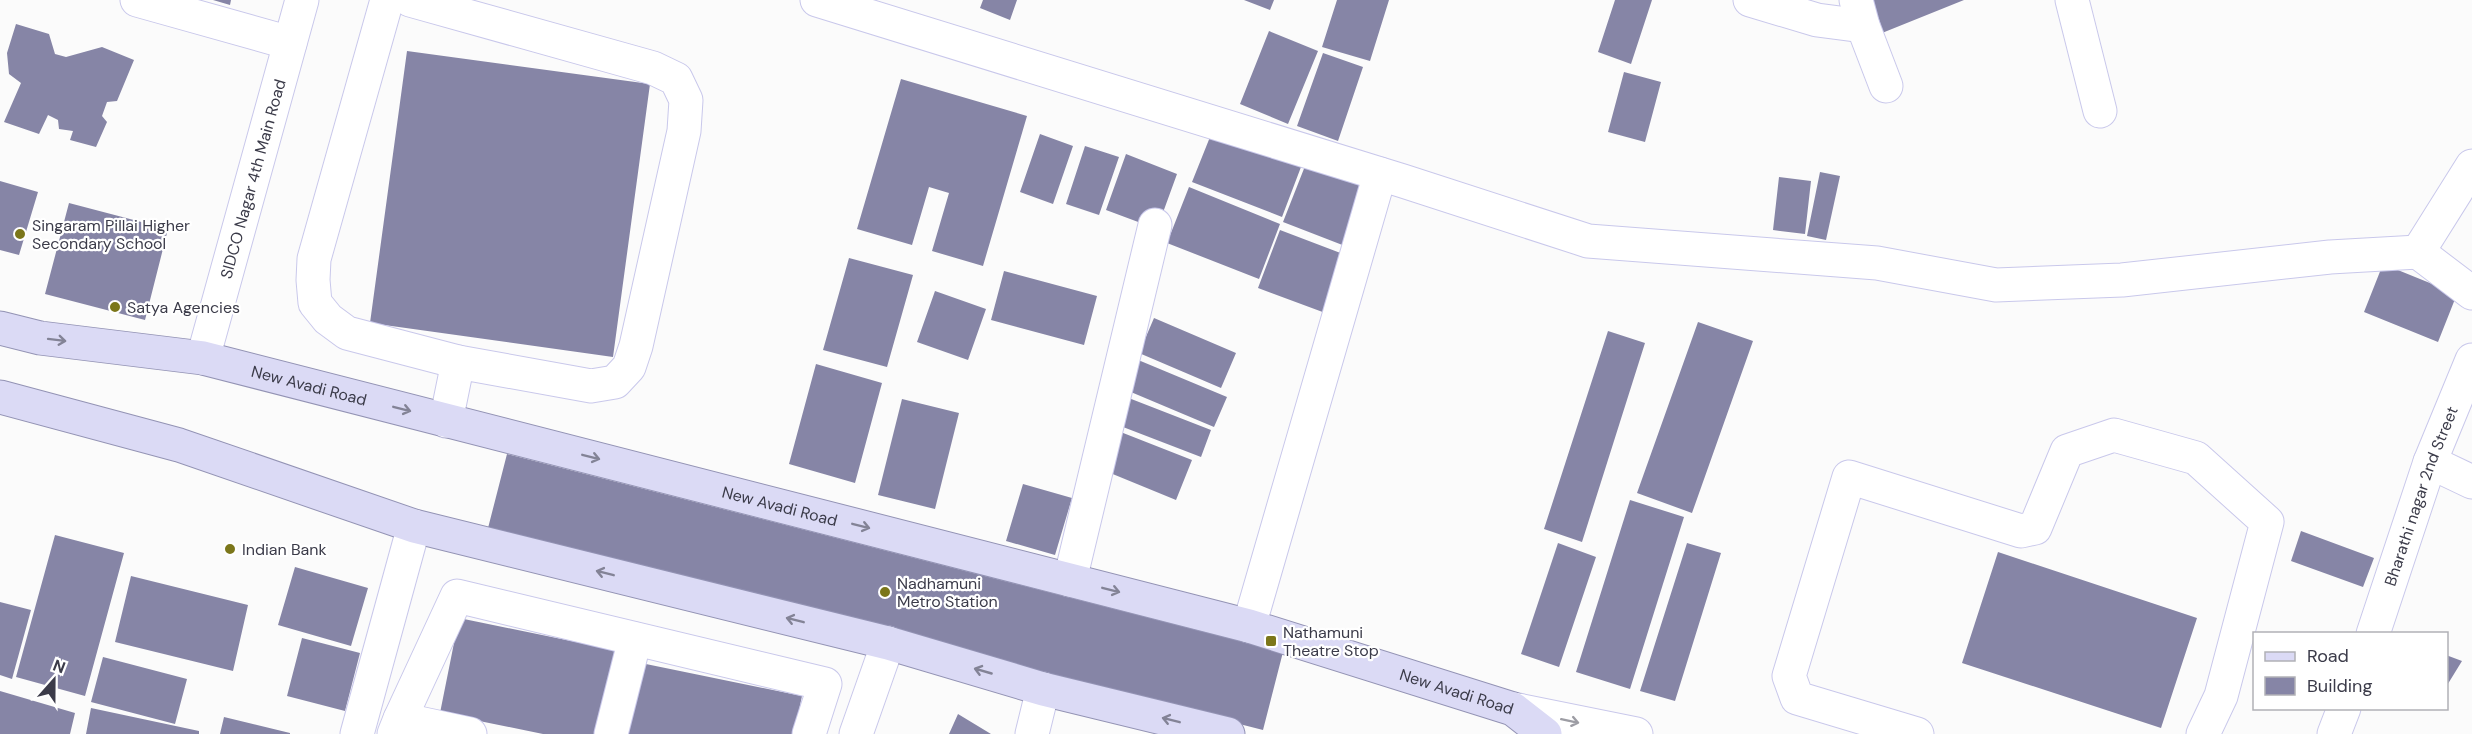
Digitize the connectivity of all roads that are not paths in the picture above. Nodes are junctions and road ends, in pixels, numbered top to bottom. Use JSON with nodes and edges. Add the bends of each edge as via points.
{"nodes":[{"id":1,"x":137,"y":0,"type":"edge"},
{"id":2,"x":302,"y":0,"type":"edge"},
{"id":3,"x":387,"y":0,"type":"edge"},
{"id":4,"x":410,"y":0,"type":"edge"},
{"id":5,"x":817,"y":0,"type":"edge"},
{"id":6,"x":1750,"y":0,"type":"edge"},
{"id":7,"x":2072,"y":0,"type":"edge"},
{"id":8,"x":1860,"y":13,"type":"edge"},
{"id":9,"x":290,"y":43,"type":"junction"},
{"id":10,"x":1887,"y":86,"type":"dead end"},
{"id":11,"x":2100,"y":111,"type":"dead end"},
{"id":12,"x":2472,"y":166,"type":"edge"},
{"id":13,"x":1380,"y":174,"type":"junction"},
{"id":14,"x":1155,"y":225,"type":"dead end"},
{"id":15,"x":2418,"y":252,"type":"junction"},
{"id":16,"x":2472,"y":293,"type":"edge"},
{"id":17,"x":0,"y":328,"type":"edge"},
{"id":18,"x":203,"y":358,"type":"junction"},
{"id":19,"x":2472,"y":360,"type":"edge"},
{"id":20,"x":459,"y":362,"type":"junction"},
{"id":21,"x":0,"y":397,"type":"edge"},
{"id":22,"x":446,"y":420,"type":"junction"},
{"id":23,"x":2430,"y":462,"type":"junction"},
{"id":24,"x":2472,"y":482,"type":"edge"},
{"id":25,"x":414,"y":526,"type":"junction"},
{"id":26,"x":1070,"y":580,"type":"junction"},
{"id":27,"x":1249,"y":626,"type":"junction"},
{"id":28,"x":2373,"y":632,"type":"edge"},
{"id":29,"x":635,"y":639,"type":"junction"},
{"id":30,"x":888,"y":643,"type":"junction"},
{"id":31,"x":1043,"y":688,"type":"junction"},
{"id":32,"x":1513,"y":709,"type":"junction"},
{"id":33,"x":2343,"y":710,"type":"edge"},
{"id":34,"x":397,"y":726,"type":"edge"},
{"id":35,"x":357,"y":734,"type":"edge"},
{"id":36,"x":470,"y":734,"type":"edge"},
{"id":37,"x":611,"y":734,"type":"edge"},
{"id":38,"x":809,"y":734,"type":"edge"},
{"id":39,"x":856,"y":734,"type":"edge"},
{"id":40,"x":1032,"y":734,"type":"edge"},
{"id":41,"x":1228,"y":734,"type":"edge"},
{"id":42,"x":1545,"y":734,"type":"edge"},
{"id":43,"x":1636,"y":734,"type":"edge"},
{"id":44,"x":1917,"y":734,"type":"edge"},
{"id":45,"x":2203,"y":734,"type":"edge"},
{"id":46,"x":2334,"y":734,"type":"edge"}],
"edges":[{"from":1,"to":9,"type":"street"},
{"from":2,"to":9,"type":"street","name":"SIDCO Nagar 4th Main Road"},
{"from":3,"to":20,"type":"street","via":[[314,259],[315,303],[347,333]]},
{"from":4,"to":20,"type":"street","via":[[653,68],[676,80],[686,100],[684,131],[628,367],[615,382],[591,386]]},
{"from":5,"to":13,"type":"street"},
{"from":6,"to":8,"type":"street","via":[[1817,20]]},
{"from":7,"to":11,"type":"street"},
{"from":8,"to":10,"type":"street"},
{"from":9,"to":18,"type":"street","name":"SIDCO Nagar 4th Main Road"},
{"from":12,"to":15,"type":"street"},
{"from":13,"to":15,"type":"street","via":[[1588,241],[1877,263],[1996,285],[2122,280],[2331,256]]},
{"from":13,"to":27,"type":"street"},
{"from":14,"to":26,"type":"street"},
{"from":15,"to":16,"type":"street"},
{"from":17,"to":18,"type":"main road","name":"New Avadi Road","one_way":true,"via":[[40,338]]},
{"from":18,"to":22,"type":"main road","name":"New Avadi Road","one_way":true},
{"from":19,"to":23,"type":"street","name":"Bharathi nagar 2nd Street"},
{"from":20,"to":22,"type":"street"},
{"from":21,"to":25,"type":"main road","via":[[179,445]]},
{"from":22,"to":26,"type":"main road","name":"New Avadi Road","one_way":true},
{"from":23,"to":24,"type":"street"},
{"from":23,"to":28,"type":"street","name":"Bharathi nagar 2nd Street"},
{"from":30,"to":25,"type":"main road","one_way":true},
{"from":25,"to":35,"type":"street"},
{"from":26,"to":27,"type":"main road","name":"New Avadi Road","one_way":true},
{"from":27,"to":32,"type":"main road","name":"New Avadi Road"},
{"from":29,"to":34,"type":"street","via":[[457,596]]},
{"from":29,"to":37,"type":"street"},
{"from":29,"to":38,"type":"street","via":[[825,684]]},
{"from":31,"to":30,"type":"main road","one_way":true},
{"from":30,"to":39,"type":"street"},
{"from":31,"to":40,"type":"street"},
{"from":41,"to":31,"type":"main road","one_way":true},
{"from":32,"to":42,"type":"main road","name":"New Avadi Road"},
{"from":32,"to":43,"type":"street","one_way":true},
{"from":33,"to":46,"type":"street"},
{"from":34,"to":36,"type":"street"},
{"from":44,"to":45,"type":"street","via":[[1797,698],[1789,676],[1849,477],[2021,531],[2035,528],[2067,451],[2114,435],[2196,458],[2267,522],[2222,696]]}]}
